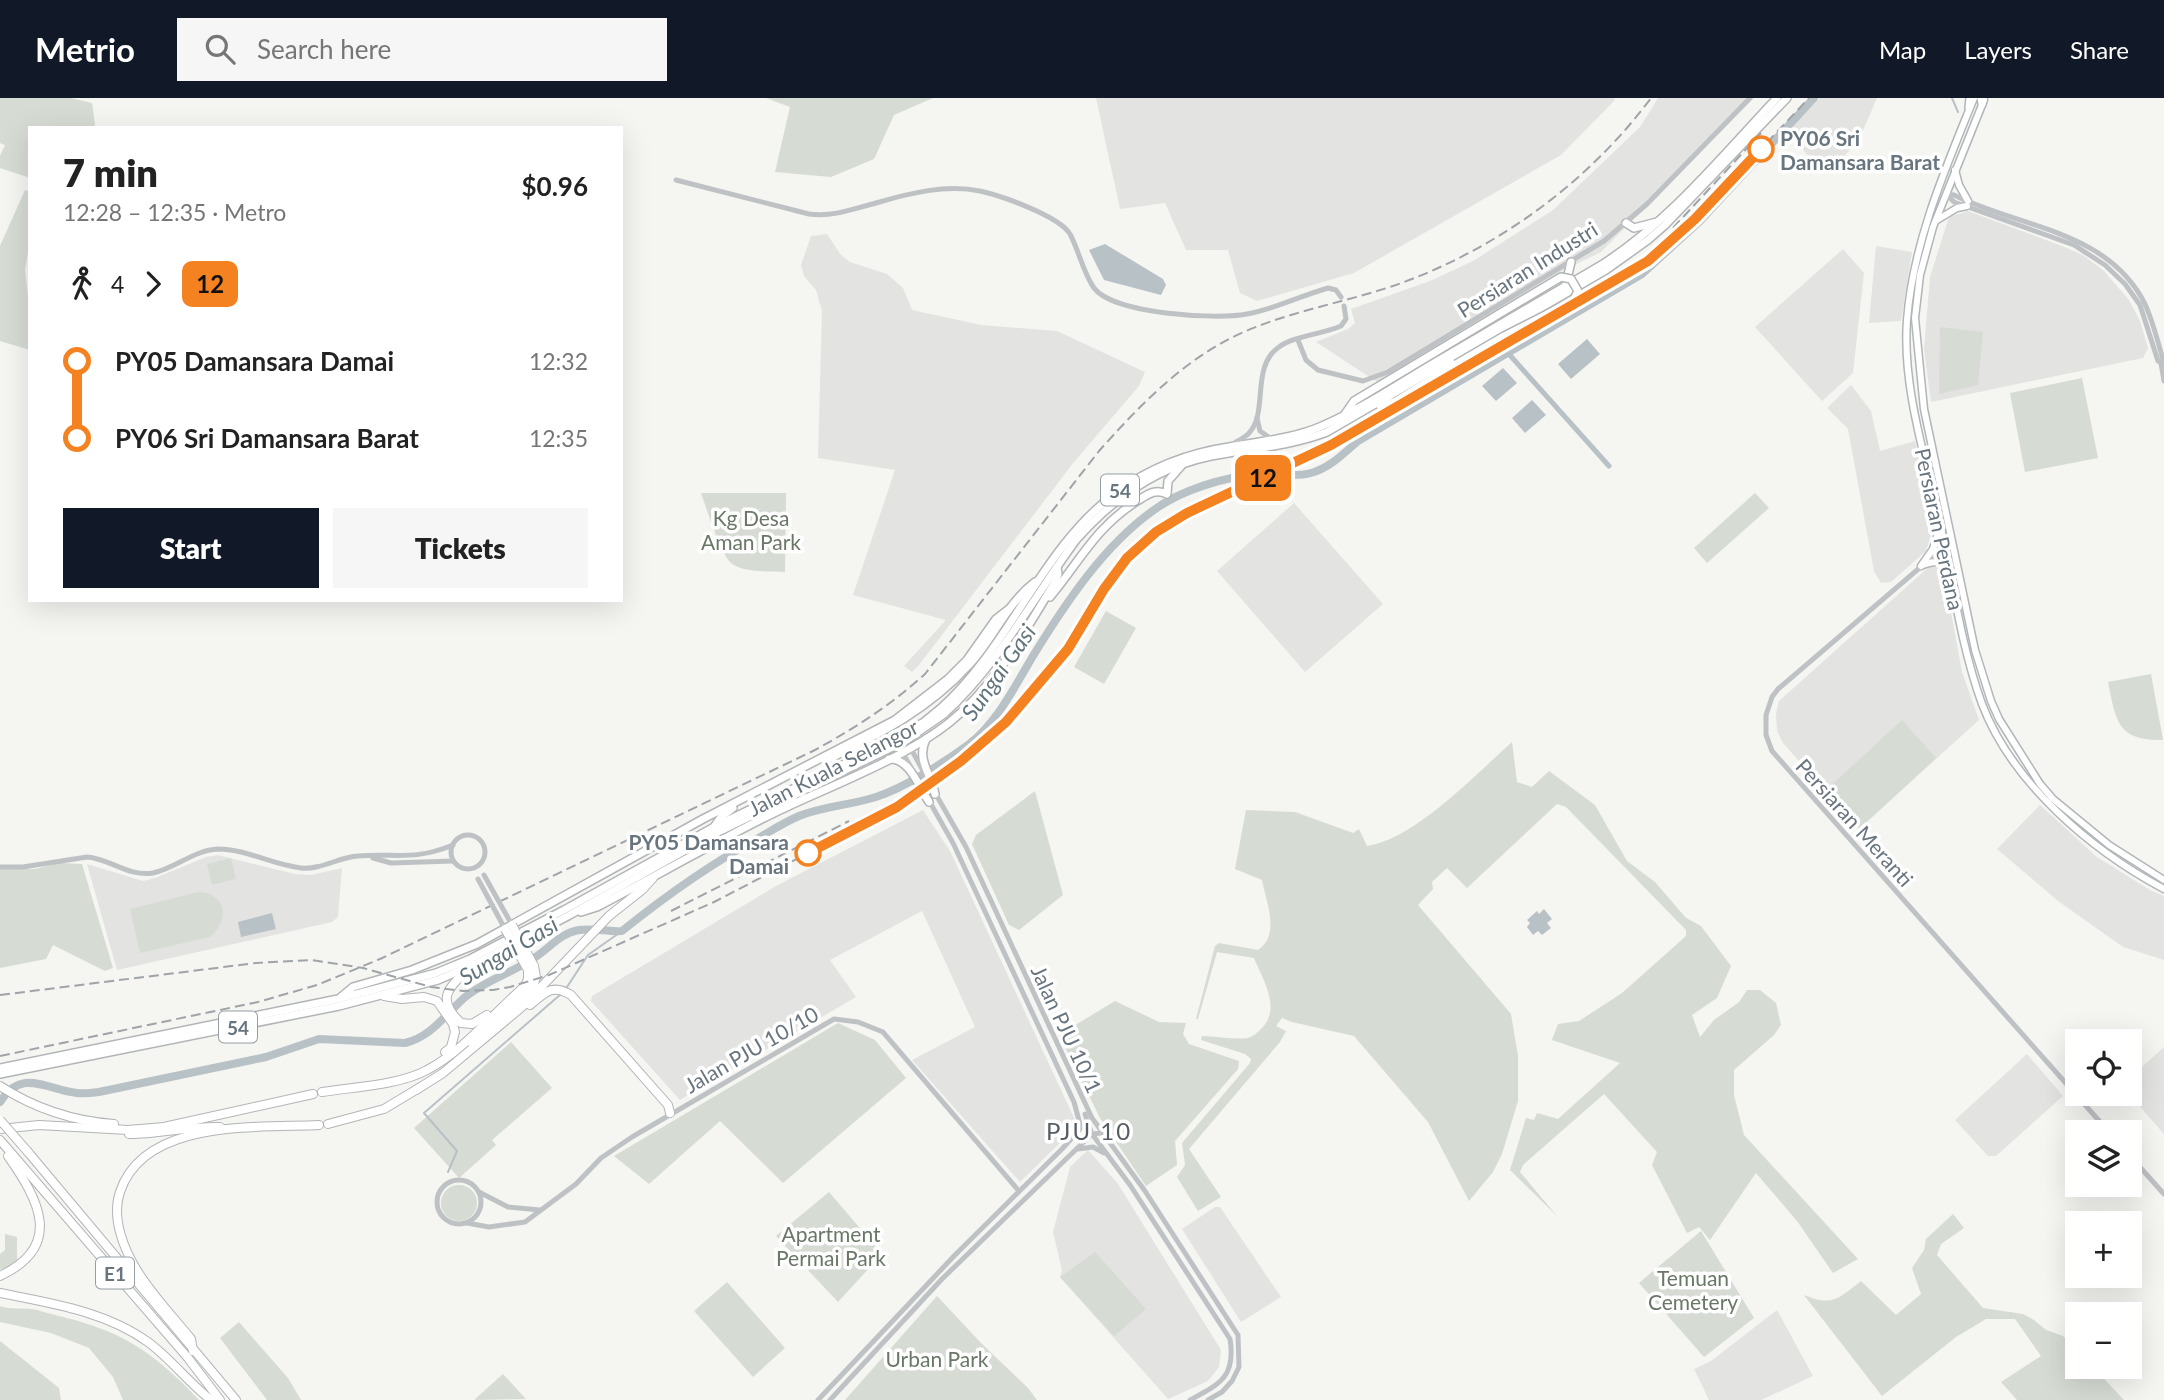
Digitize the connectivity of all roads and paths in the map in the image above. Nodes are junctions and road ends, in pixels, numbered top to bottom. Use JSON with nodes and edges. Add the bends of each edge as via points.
{"nodes":[{"id":1,"x":1750,"y":98,"type":"edge"},
{"id":2,"x":1777,"y":98,"type":"edge"},
{"id":3,"x":1787,"y":98,"type":"edge"},
{"id":4,"x":1972,"y":98,"type":"edge"},
{"id":5,"x":1982,"y":100,"type":"edge"},
{"id":6,"x":1969,"y":108,"type":"joint"},
{"id":7,"x":1955,"y":168,"type":"junction"},
{"id":8,"x":676,"y":180,"type":"dead end"},
{"id":9,"x":1942,"y":182,"type":"junction"},
{"id":10,"x":1946,"y":194,"type":"junction"},
{"id":11,"x":1936,"y":200,"type":"junction"},
{"id":12,"x":1967,"y":204,"type":"junction"},
{"id":13,"x":1660,"y":221,"type":"junction"},
{"id":14,"x":1935,"y":221,"type":"junction"},
{"id":15,"x":1626,"y":223,"type":"junction"},
{"id":16,"x":1571,"y":261,"type":"junction"},
{"id":17,"x":1564,"y":287,"type":"junction"},
{"id":18,"x":1341,"y":297,"type":"dead end"},
{"id":19,"x":1344,"y":306,"type":"dead end"},
{"id":20,"x":1298,"y":340,"type":"junction"},
{"id":21,"x":2164,"y":381,"type":"edge"},
{"id":22,"x":1370,"y":408,"type":"junction"},
{"id":23,"x":1256,"y":415,"type":"junction"},
{"id":24,"x":1345,"y":415,"type":"junction"},
{"id":25,"x":1275,"y":441,"type":"junction"},
{"id":26,"x":1228,"y":447,"type":"junction"},
{"id":27,"x":1182,"y":465,"type":"junction"},
{"id":28,"x":1940,"y":526,"type":"junction"},
{"id":29,"x":1948,"y":546,"type":"junction"},
{"id":30,"x":1056,"y":566,"type":"junction"},
{"id":31,"x":1921,"y":566,"type":"junction"},
{"id":32,"x":1949,"y":574,"type":"junction"},
{"id":33,"x":1041,"y":577,"type":"junction"},
{"id":34,"x":1009,"y":609,"type":"junction"},
{"id":35,"x":1034,"y":616,"type":"junction"},
{"id":36,"x":923,"y":708,"type":"junction"},
{"id":37,"x":942,"y":711,"type":"junction"},
{"id":38,"x":898,"y":724,"type":"junction"},
{"id":39,"x":890,"y":728,"type":"junction"},
{"id":40,"x":929,"y":736,"type":"junction"},
{"id":41,"x":874,"y":737,"type":"junction"},
{"id":42,"x":910,"y":747,"type":"junction"},
{"id":43,"x":902,"y":751,"type":"junction"},
{"id":44,"x":882,"y":754,"type":"junction"},
{"id":45,"x":919,"y":757,"type":"junction"},
{"id":46,"x":907,"y":764,"type":"junction"},
{"id":47,"x":934,"y":790,"type":"junction"},
{"id":48,"x":929,"y":802,"type":"junction"},
{"id":49,"x":714,"y":827,"type":"junction"},
{"id":50,"x":453,"y":845,"type":"junction"},
{"id":51,"x":370,"y":857,"type":"junction"},
{"id":52,"x":453,"y":861,"type":"junction"},
{"id":53,"x":481,"y":863,"type":"junction"},
{"id":54,"x":0,"y":867,"type":"edge"},
{"id":55,"x":468,"y":869,"type":"junction"},
{"id":56,"x":481,"y":877,"type":"junction"},
{"id":57,"x":653,"y":878,"type":"junction"},
{"id":58,"x":2164,"y":880,"type":"edge"},
{"id":59,"x":2164,"y":889,"type":"edge"},
{"id":60,"x":568,"y":916,"type":"junction"},
{"id":61,"x":508,"y":927,"type":"junction"},
{"id":62,"x":472,"y":965,"type":"junction"},
{"id":63,"x":531,"y":968,"type":"junction"},
{"id":64,"x":384,"y":996,"type":"junction"},
{"id":65,"x":338,"y":999,"type":"junction"},
{"id":66,"x":506,"y":1002,"type":"junction"},
{"id":67,"x":443,"y":1004,"type":"junction"},
{"id":68,"x":455,"y":1023,"type":"junction"},
{"id":69,"x":496,"y":1028,"type":"junction"},
{"id":70,"x":0,"y":1068,"type":"edge"},
{"id":71,"x":425,"y":1071,"type":"junction"},
{"id":72,"x":0,"y":1074,"type":"edge"},
{"id":73,"x":0,"y":1086,"type":"edge"},
{"id":74,"x":416,"y":1090,"type":"junction"},
{"id":75,"x":1081,"y":1098,"type":"junction"},
{"id":76,"x":670,"y":1113,"type":"junction"},
{"id":77,"x":0,"y":1120,"type":"edge"},
{"id":78,"x":2098,"y":1120,"type":"edge"},
{"id":79,"x":190,"y":1121,"type":"junction"},
{"id":80,"x":251,"y":1128,"type":"junction"},
{"id":81,"x":0,"y":1131,"type":"edge"},
{"id":82,"x":1101,"y":1133,"type":"junction"},
{"id":83,"x":1092,"y":1134,"type":"junction"},
{"id":84,"x":3,"y":1146,"type":"edge"},
{"id":85,"x":1074,"y":1150,"type":"junction"},
{"id":86,"x":1056,"y":1156,"type":"junction"},
{"id":87,"x":1110,"y":1158,"type":"junction"},
{"id":88,"x":2142,"y":1169,"type":"edge"},
{"id":89,"x":1044,"y":1179,"type":"junction"},
{"id":90,"x":1018,"y":1191,"type":"junction"},
{"id":91,"x":479,"y":1192,"type":"junction"},
{"id":92,"x":2164,"y":1194,"type":"edge"},
{"id":93,"x":1145,"y":1209,"type":"junction"},
{"id":94,"x":543,"y":1210,"type":"junction"},
{"id":95,"x":467,"y":1223,"type":"junction"},
{"id":96,"x":1166,"y":1223,"type":"junction"},
{"id":97,"x":0,"y":1276,"type":"edge"},
{"id":98,"x":0,"y":1293,"type":"edge"},
{"id":99,"x":894,"y":1331,"type":"junction"},
{"id":100,"x":193,"y":1351,"type":"junction"},
{"id":101,"x":851,"y":1365,"type":"junction"},
{"id":102,"x":211,"y":1400,"type":"edge"},
{"id":103,"x":220,"y":1400,"type":"edge"},
{"id":104,"x":236,"y":1400,"type":"edge"},
{"id":105,"x":818,"y":1400,"type":"edge"},
{"id":106,"x":830,"y":1400,"type":"edge"},
{"id":107,"x":1190,"y":1400,"type":"edge"},
{"id":108,"x":1208,"y":1400,"type":"edge"}],
"edges":[{"from":1,"to":15,"type":"street","name":"Persiaran Industri"},
{"from":2,"to":13,"type":"highway","name":"Jalan Kuala Selangor","number":"54"},
{"from":3,"to":22,"type":"highway","name":"Jalan Kuala Selangor","number":"54","via":[[1665,225],[1637,248]]},
{"from":4,"to":6,"type":"highway"},
{"from":5,"to":7,"type":"main road","name":"Persiaran Perdana"},
{"from":6,"to":9,"type":"main road","name":"Persiaran Perdana"},
{"from":7,"to":10,"type":"main road","name":"Persiaran Perdana"},
{"from":7,"to":12,"type":"main road"},
{"from":8,"to":18,"type":"street","via":[[829,215],[941,188],[983,192],[1063,226],[1095,289],[1140,308],[1187,316],[1226,316],[1258,312],[1328,288]]},
{"from":9,"to":10,"type":"main road"},
{"from":9,"to":11,"type":"main road","name":"Persiaran Perdana"},
{"from":10,"to":11,"type":"main road"},
{"from":10,"to":12,"type":"street","via":[[1954,202]]},
{"from":10,"to":14,"type":"main road","name":"Persiaran Perdana"},
{"from":11,"to":28,"type":"main road","name":"Persiaran Perdana","via":[[1913,274],[1907,326],[1914,408]]},
{"from":12,"to":14,"type":"main road"},
{"from":12,"to":21,"type":"street","via":[[2076,240],[2102,254],[2123,273],[2144,303],[2163,360]]},
{"from":13,"to":15,"type":"highway","via":[[1634,228]]},
{"from":13,"to":17,"type":"highway","name":"Jalan Kuala Selangor","number":"54","via":[[1622,252]]},
{"from":14,"to":29,"type":"main road","name":"Persiaran Perdana","via":[[1920,275],[1915,318],[1924,409]]},
{"from":15,"to":16,"type":"street","name":"Persiaran Industri"},
{"from":16,"to":17,"type":"highway"},
{"from":16,"to":20,"type":"street","name":"Persiaran Industri","via":[[1369,381],[1314,368]]},
{"from":17,"to":24,"type":"highway","name":"Jalan Kuala Selangor","number":"54"},
{"from":19,"to":20,"type":"street","via":[[1346,318],[1341,326]]},
{"from":20,"to":23,"type":"street","via":[[1268,357]]},
{"from":22,"to":24,"type":"highway","bridge":true,"via":[[1396,401],[1573,301],[1578,291],[1571,279],[1561,277],[1354,401]]},
{"from":22,"to":27,"type":"highway","name":"Jalan Kuala Selangor","number":"54","via":[[1307,439]]},
{"from":23,"to":25,"type":"street","via":[[1261,430]]},
{"from":23,"to":26,"type":"street","via":[[1251,431]]},
{"from":24,"to":25,"type":"highway","name":"Jalan Kuala Selangor","number":"54"},
{"from":25,"to":26,"type":"highway","name":"Jalan Kuala Selangor","number":"54"},
{"from":26,"to":33,"type":"highway","name":"Jalan Kuala Selangor","number":"54","via":[[1166,464],[1120,489],[1079,527]]},
{"from":27,"to":30,"type":"highway","name":"Jalan Kuala Selangor","number":"54","via":[[1148,480],[1108,507]]},
{"from":27,"to":35,"type":"highway","via":[[1168,481],[1167,494],[1151,493],[1091,541]]},
{"from":28,"to":29,"type":"main road","name":"Persiaran Perdana"},
{"from":28,"to":31,"type":"main road","via":[[1933,549]]},
{"from":29,"to":31,"type":"street","name":"Persiaran Meranti"},
{"from":29,"to":32,"type":"main road","name":"Persiaran Perdana"},
{"from":29,"to":58,"type":"main road","name":"Persiaran Perdana","via":[[1979,666],[2010,739],[2053,799],[2109,845]]},
{"from":30,"to":35,"type":"highway","via":[[1055,582]]},
{"from":30,"to":37,"type":"highway","name":"Jalan Kuala Selangor","number":"54","via":[[981,676]]},
{"from":31,"to":32,"type":"main road","via":[[1937,561]]},
{"from":31,"to":78,"type":"street","name":"Persiaran Meranti","via":[[1778,689],[1766,715],[1768,743]]},
{"from":32,"to":59,"type":"main road","name":"Persiaran Perdana","via":[[1982,705],[2002,743],[2047,804]]},
{"from":33,"to":34,"type":"highway"},
{"from":33,"to":37,"type":"highway","name":"Jalan Kuala Selangor","number":"54","via":[[975,673]]},
{"from":34,"to":36,"type":"highway","via":[[970,665]]},
{"from":34,"to":61,"type":"highway","via":[[948,679],[895,720]]},
{"from":35,"to":40,"type":"highway","via":[[985,688]]},
{"from":36,"to":38,"type":"highway"},
{"from":36,"to":40,"type":"highway","via":[[914,727]]},
{"from":37,"to":44,"type":"highway","name":"Jalan Kuala Selangor","number":"54","bridge":true,"via":[[916,734]]},
{"from":38,"to":39,"type":"highway"},
{"from":38,"to":42,"type":"street"},
{"from":39,"to":41,"type":"highway"},
{"from":39,"to":43,"type":"street"},
{"from":40,"to":42,"type":"highway"},
{"from":40,"to":45,"type":"highway"},
{"from":41,"to":44,"type":"highway","via":[[886,743]]},
{"from":41,"to":49,"type":"highway","via":[[736,806]]},
{"from":42,"to":43,"type":"highway"},
{"from":42,"to":45,"type":"street"},
{"from":43,"to":44,"type":"highway"},
{"from":43,"to":46,"type":"street"},
{"from":44,"to":46,"type":"highway"},
{"from":44,"to":49,"type":"highway","name":"Jalan Kuala Selangor","number":"54"},
{"from":44,"to":57,"type":"highway"},
{"from":44,"to":60,"type":"highway","name":"Jalan Kuala Selangor","number":"54","via":[[716,833]]},
{"from":45,"to":47,"type":"highway"},
{"from":46,"to":48,"type":"highway"},
{"from":47,"to":48,"type":"street"},
{"from":47,"to":75,"type":"street","name":"Jalan PJU 10/1","via":[[966,847]]},
{"from":48,"to":86,"type":"street","name":"Jalan PJU 10/1","via":[[953,843],[1074,1102],[1081,1128]]},
{"from":49,"to":65,"type":"highway","name":"Jalan Kuala Selangor","number":"54","via":[[470,959],[404,983]]},
{"from":50,"to":51,"type":"street","via":[[407,857]]},
{"from":50,"to":52,"type":"street"},
{"from":50,"to":53,"type":"street","via":[[460,837],[476,837],[485,851]]},
{"from":51,"to":52,"type":"street","via":[[391,863]]},
{"from":51,"to":54,"type":"street","via":[[303,868],[216,849],[168,868],[137,874],[87,857]]},
{"from":52,"to":55,"type":"street"},
{"from":53,"to":55,"type":"street"},
{"from":53,"to":56,"type":"street"},
{"from":55,"to":56,"type":"street"},
{"from":56,"to":61,"type":"street","bridge":true},
{"from":57,"to":60,"type":"highway","via":[[597,907]]},
{"from":57,"to":69,"type":"highway"},
{"from":60,"to":62,"type":"highway","name":"Jalan Kuala Selangor","number":"54"},
{"from":61,"to":63,"type":"highway","bridge":true},
{"from":61,"to":65,"type":"highway","via":[[443,959],[353,987]]},
{"from":62,"to":64,"type":"highway","name":"Jalan Kuala Selangor","number":"54"},
{"from":62,"to":67,"type":"highway","via":[[451,986]]},
{"from":63,"to":66,"type":"highway","via":[[524,986]]},
{"from":63,"to":74,"type":"highway","via":[[536,977],[525,995]]},
{"from":64,"to":67,"type":"highway","via":[[432,998]]},
{"from":64,"to":72,"type":"highway","name":"Jalan Kuala Selangor","number":"54"},
{"from":65,"to":70,"type":"highway","name":"Jalan Kuala Selangor","number":"54"},
{"from":66,"to":68,"type":"highway","via":[[472,1024]]},
{"from":66,"to":71,"type":"highway"},
{"from":67,"to":68,"type":"highway"},
{"from":68,"to":71,"type":"highway","via":[[451,1047]]},
{"from":69,"to":74,"type":"highway"},
{"from":69,"to":76,"type":"highway","via":[[512,1021],[545,993],[557,989],[567,993],[668,1105]]},
{"from":71,"to":79,"type":"highway"},
{"from":73,"to":79,"type":"highway","via":[[75,1118],[144,1125]]},
{"from":74,"to":80,"type":"highway","via":[[384,1109],[323,1124]]},
{"from":75,"to":82,"type":"street","name":"Jalan PJU 10/1"},
{"from":75,"to":83,"type":"street"},
{"from":76,"to":90,"type":"street","name":"Jalan PJU 10/10","via":[[834,1019],[858,1022],[883,1032]]},
{"from":76,"to":94,"type":"street","name":"Jalan PJU 10/10","via":[[601,1158]]},
{"from":77,"to":100,"type":"highway","number":"E1","bridge":true},
{"from":79,"to":81,"type":"highway","via":[[128,1130],[39,1125]]},
{"from":80,"to":81,"type":"highway","via":[[201,1126],[146,1134]]},
{"from":80,"to":100,"type":"highway","via":[[190,1135],[147,1152],[133,1166],[116,1202],[123,1242],[138,1272],[191,1339]]},
{"from":82,"to":83,"type":"street"},
{"from":82,"to":96,"type":"street","name":"Jalan PJU 10/1"},
{"from":83,"to":85,"type":"street"},
{"from":83,"to":87,"type":"street"},
{"from":84,"to":97,"type":"highway","via":[[30,1189],[40,1222],[38,1240],[28,1258]]},
{"from":84,"to":103,"type":"highway","number":"E1"},
{"from":85,"to":87,"type":"street","via":[[1093,1146]]},
{"from":85,"to":89,"type":"street"},
{"from":86,"to":89,"type":"street"},
{"from":86,"to":90,"type":"street"},
{"from":87,"to":93,"type":"street"},
{"from":88,"to":92,"type":"street"},
{"from":89,"to":99,"type":"street"},
{"from":90,"to":101,"type":"street"},
{"from":91,"to":94,"type":"street","via":[[508,1208]]},
{"from":91,"to":95,"type":"street","via":[[478,1213]]},
{"from":91,"to":95,"type":"street","via":[[462,1180],[448,1183],[439,1192],[440,1214],[452,1223]]},
{"from":93,"to":96,"type":"street"},
{"from":93,"to":107,"type":"street","via":[[1230,1339],[1230,1367],[1225,1377]]},
{"from":94,"to":95,"type":"street","name":"Jalan PJU 10/10","via":[[525,1222],[508,1225]]},
{"from":96,"to":108,"type":"street","name":"Jalan PJU 10/1","via":[[1238,1335],[1239,1367],[1222,1392]]},
{"from":98,"to":102,"type":"highway","via":[[67,1307],[123,1327],[170,1359]]},
{"from":99,"to":101,"type":"street"},
{"from":99,"to":106,"type":"street"},
{"from":100,"to":104,"type":"highway","number":"E1"},
{"from":101,"to":105,"type":"street"}]}
